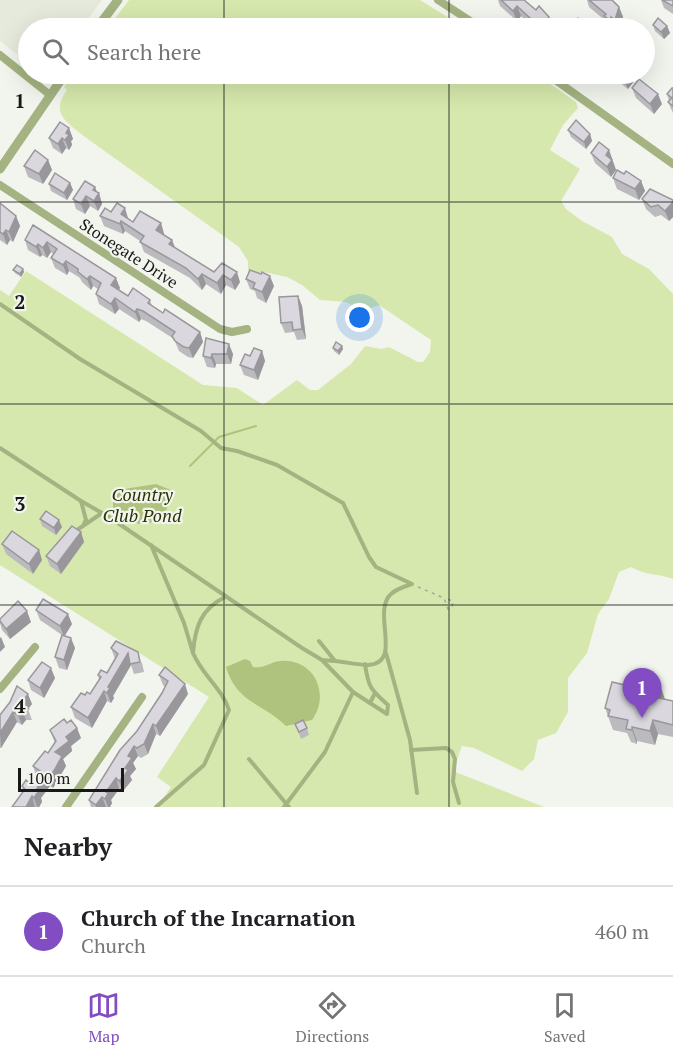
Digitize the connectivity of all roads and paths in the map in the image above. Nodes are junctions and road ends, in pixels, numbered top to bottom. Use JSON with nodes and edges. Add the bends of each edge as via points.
{"nodes":[{"id":1,"x":118,"y":0,"type":"edge"},
{"id":2,"x":438,"y":0,"type":"edge"},
{"id":3,"x":105,"y":18,"type":"edge"},
{"id":4,"x":466,"y":18,"type":"edge"},
{"id":5,"x":0,"y":55,"type":"edge"},
{"id":6,"x":18,"y":69,"type":"edge"},
{"id":7,"x":36,"y":84,"type":"edge"},
{"id":8,"x":58,"y":84,"type":"edge"},
{"id":9,"x":561,"y":84,"type":"edge"},
{"id":10,"x":50,"y":95,"type":"junction"},
{"id":11,"x":673,"y":164,"type":"edge"},
{"id":12,"x":0,"y":169,"type":"edge"},
{"id":13,"x":0,"y":185,"type":"edge"},
{"id":14,"x":0,"y":304,"type":"edge"},
{"id":15,"x":247,"y":329,"type":"dead end"},
{"id":16,"x":0,"y":448,"type":"edge"},
{"id":17,"x":81,"y":501,"type":"junction"},
{"id":18,"x":103,"y":513,"type":"junction"},
{"id":19,"x":84,"y":525,"type":"junction"},
{"id":20,"x":66,"y":537,"type":"edge"},
{"id":21,"x":150,"y":545,"type":"junction"},
{"id":22,"x":412,"y":584,"type":"junction"},
{"id":23,"x":225,"y":597,"type":"junction"},
{"id":24,"x":444,"y":598,"type":"dead end"},
{"id":25,"x":319,"y":641,"type":"dead end"},
{"id":26,"x":35,"y":646,"type":"dead end"},
{"id":27,"x":193,"y":653,"type":"junction"},
{"id":28,"x":386,"y":653,"type":"junction"},
{"id":29,"x":322,"y":660,"type":"junction"},
{"id":30,"x":335,"y":661,"type":"junction"},
{"id":31,"x":365,"y":664,"type":"junction"},
{"id":32,"x":0,"y":689,"type":"edge"},
{"id":33,"x":353,"y":692,"type":"junction"},
{"id":34,"x":374,"y":695,"type":"junction"},
{"id":35,"x":141,"y":697,"type":"dead end"},
{"id":36,"x":370,"y":703,"type":"junction"},
{"id":37,"x":411,"y":750,"type":"junction"},
{"id":38,"x":249,"y":759,"type":"dead end"},
{"id":39,"x":417,"y":793,"type":"dead end"},
{"id":40,"x":459,"y":803,"type":"dead end"},
{"id":41,"x":286,"y":806,"type":"edge"},
{"id":42,"x":66,"y":807,"type":"edge"},
{"id":43,"x":156,"y":807,"type":"edge"}],
"edges":[{"from":1,"to":3,"type":"street"},
{"from":2,"to":4,"type":"street"},
{"from":5,"to":6,"type":"street"},
{"from":7,"to":10,"type":"street"},
{"from":8,"to":10,"type":"street"},
{"from":9,"to":11,"type":"street"},
{"from":10,"to":12,"type":"street"},
{"from":13,"to":15,"type":"street","name":"Stonegate Drive","via":[[220,329]]},
{"from":14,"to":22,"type":"lane","via":[[217,445],[277,465],[343,503],[376,567]]},
{"from":16,"to":17,"type":"lane"},
{"from":17,"to":18,"type":"lane"},
{"from":17,"to":19,"type":"lane"},
{"from":18,"to":19,"type":"lane"},
{"from":18,"to":21,"type":"lane"},
{"from":19,"to":20,"type":"lane"},
{"from":21,"to":23,"type":"lane"},
{"from":21,"to":27,"type":"lane"},
{"from":22,"to":24,"type":"path"},
{"from":22,"to":28,"type":"lane","via":[[390,594],[384,608]]},
{"from":23,"to":27,"type":"lane","via":[[212,604],[200,618]]},
{"from":23,"to":29,"type":"lane"},
{"from":25,"to":30,"type":"lane"},
{"from":26,"to":32,"type":"street"},
{"from":27,"to":43,"type":"lane","via":[[199,669],[225,697],[229,710],[204,765]]},
{"from":28,"to":31,"type":"lane","via":[[382,660]]},
{"from":28,"to":37,"type":"lane"},
{"from":29,"to":30,"type":"lane"},
{"from":29,"to":33,"type":"lane"},
{"from":30,"to":31,"type":"lane"},
{"from":31,"to":34,"type":"lane"},
{"from":33,"to":36,"type":"lane"},
{"from":33,"to":41,"type":"lane","via":[[325,752]]},
{"from":34,"to":36,"type":"lane"},
{"from":34,"to":36,"type":"lane","via":[[388,705],[387,714]]},
{"from":35,"to":42,"type":"street"},
{"from":37,"to":39,"type":"lane"},
{"from":37,"to":40,"type":"lane","via":[[446,748],[452,752],[453,782]]},
{"from":38,"to":41,"type":"lane"}]}
